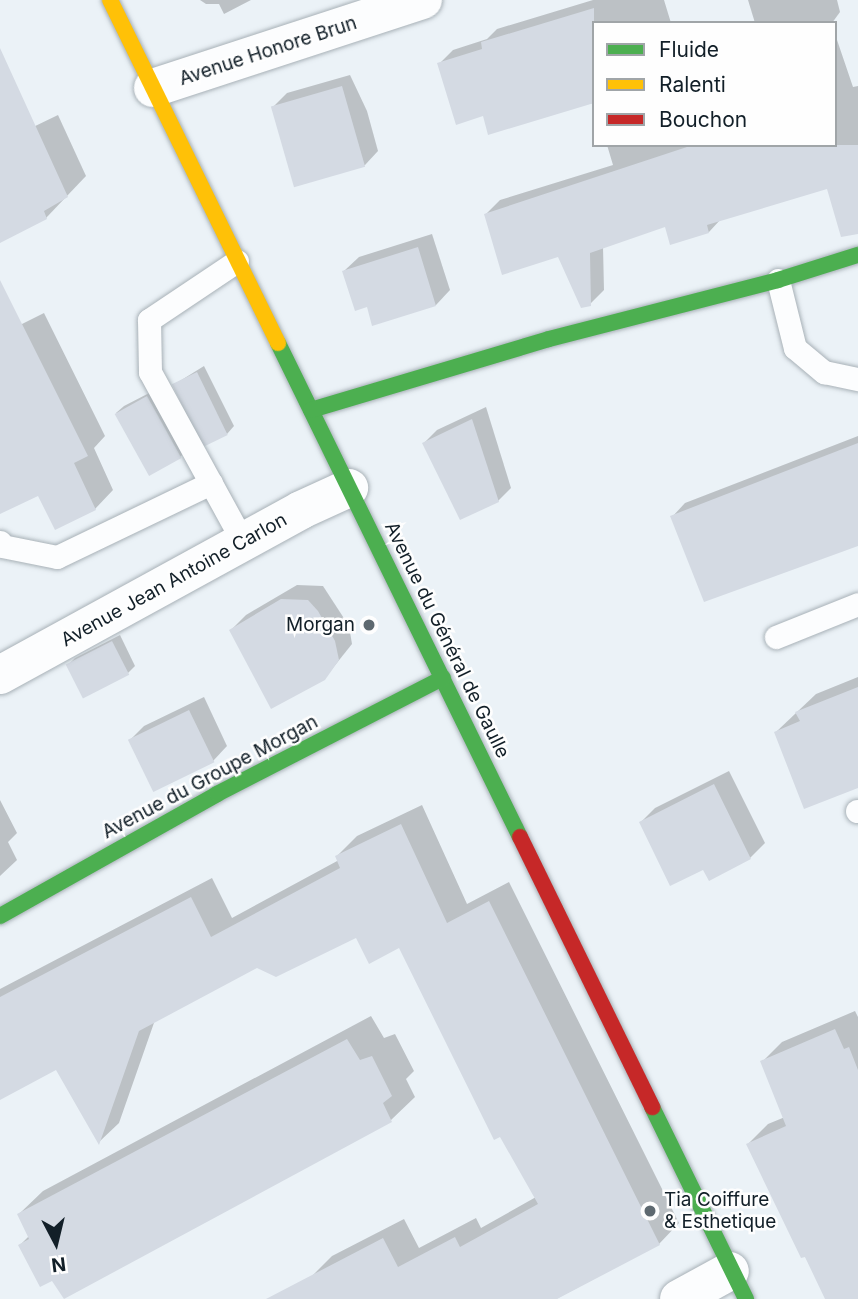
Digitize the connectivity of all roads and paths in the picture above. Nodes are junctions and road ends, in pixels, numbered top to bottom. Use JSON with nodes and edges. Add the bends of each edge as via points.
{"nodes":[{"id":1,"x":110,"y":0,"type":"edge"},
{"id":2,"x":423,"y":0,"type":"edge"},
{"id":3,"x":153,"y":88,"type":"junction"},
{"id":4,"x":858,"y":255,"type":"edge"},
{"id":5,"x":237,"y":261,"type":"junction"},
{"id":6,"x":778,"y":280,"type":"junction"},
{"id":7,"x":858,"y":379,"type":"edge"},
{"id":8,"x":311,"y":410,"type":"junction"},
{"id":9,"x":211,"y":483,"type":"junction"},
{"id":10,"x":349,"y":488,"type":"junction"},
{"id":11,"x":0,"y":542,"type":"edge"},
{"id":12,"x":243,"y":542,"type":"junction"},
{"id":13,"x":858,"y":604,"type":"edge"},
{"id":14,"x":776,"y":637,"type":"dead end"},
{"id":15,"x":0,"y":675,"type":"edge"},
{"id":16,"x":443,"y":678,"type":"junction"},
{"id":17,"x":0,"y":916,"type":"edge"},
{"id":18,"x":738,"y":1285,"type":"edge"},
{"id":19,"x":679,"y":1299,"type":"edge"}],
"edges":[{"from":1,"to":3,"type":"main road","name":"Avenue du Général de Gaulle"},
{"from":2,"to":3,"type":"street","name":"Avenue Honore Brun"},
{"from":3,"to":5,"type":"main road","name":"Avenue du Général de Gaulle"},
{"from":4,"to":6,"type":"main road"},
{"from":5,"to":8,"type":"main road","name":"Avenue du Général de Gaulle"},
{"from":5,"to":9,"type":"lane","via":[[149,320],[150,372]]},
{"from":6,"to":7,"type":"lane","via":[[795,348],[824,372]]},
{"from":6,"to":8,"type":"main road","via":[[549,339]]},
{"from":8,"to":10,"type":"main road","name":"Avenue du Général de Gaulle"},
{"from":9,"to":11,"type":"lane","via":[[57,556]]},
{"from":9,"to":12,"type":"lane"},
{"from":10,"to":12,"type":"street","name":"Avenue Jean Antoine Carlon"},
{"from":10,"to":16,"type":"main road","name":"Avenue du Général de Gaulle"},
{"from":12,"to":15,"type":"street","name":"Avenue Jean Antoine Carlon"},
{"from":13,"to":14,"type":"lane"},
{"from":16,"to":17,"type":"main road","name":"Avenue du Groupe Morgan","via":[[216,794]]},
{"from":16,"to":18,"type":"main road","name":"Avenue du Général de Gaulle"},
{"from":18,"to":19,"type":"street"}]}
